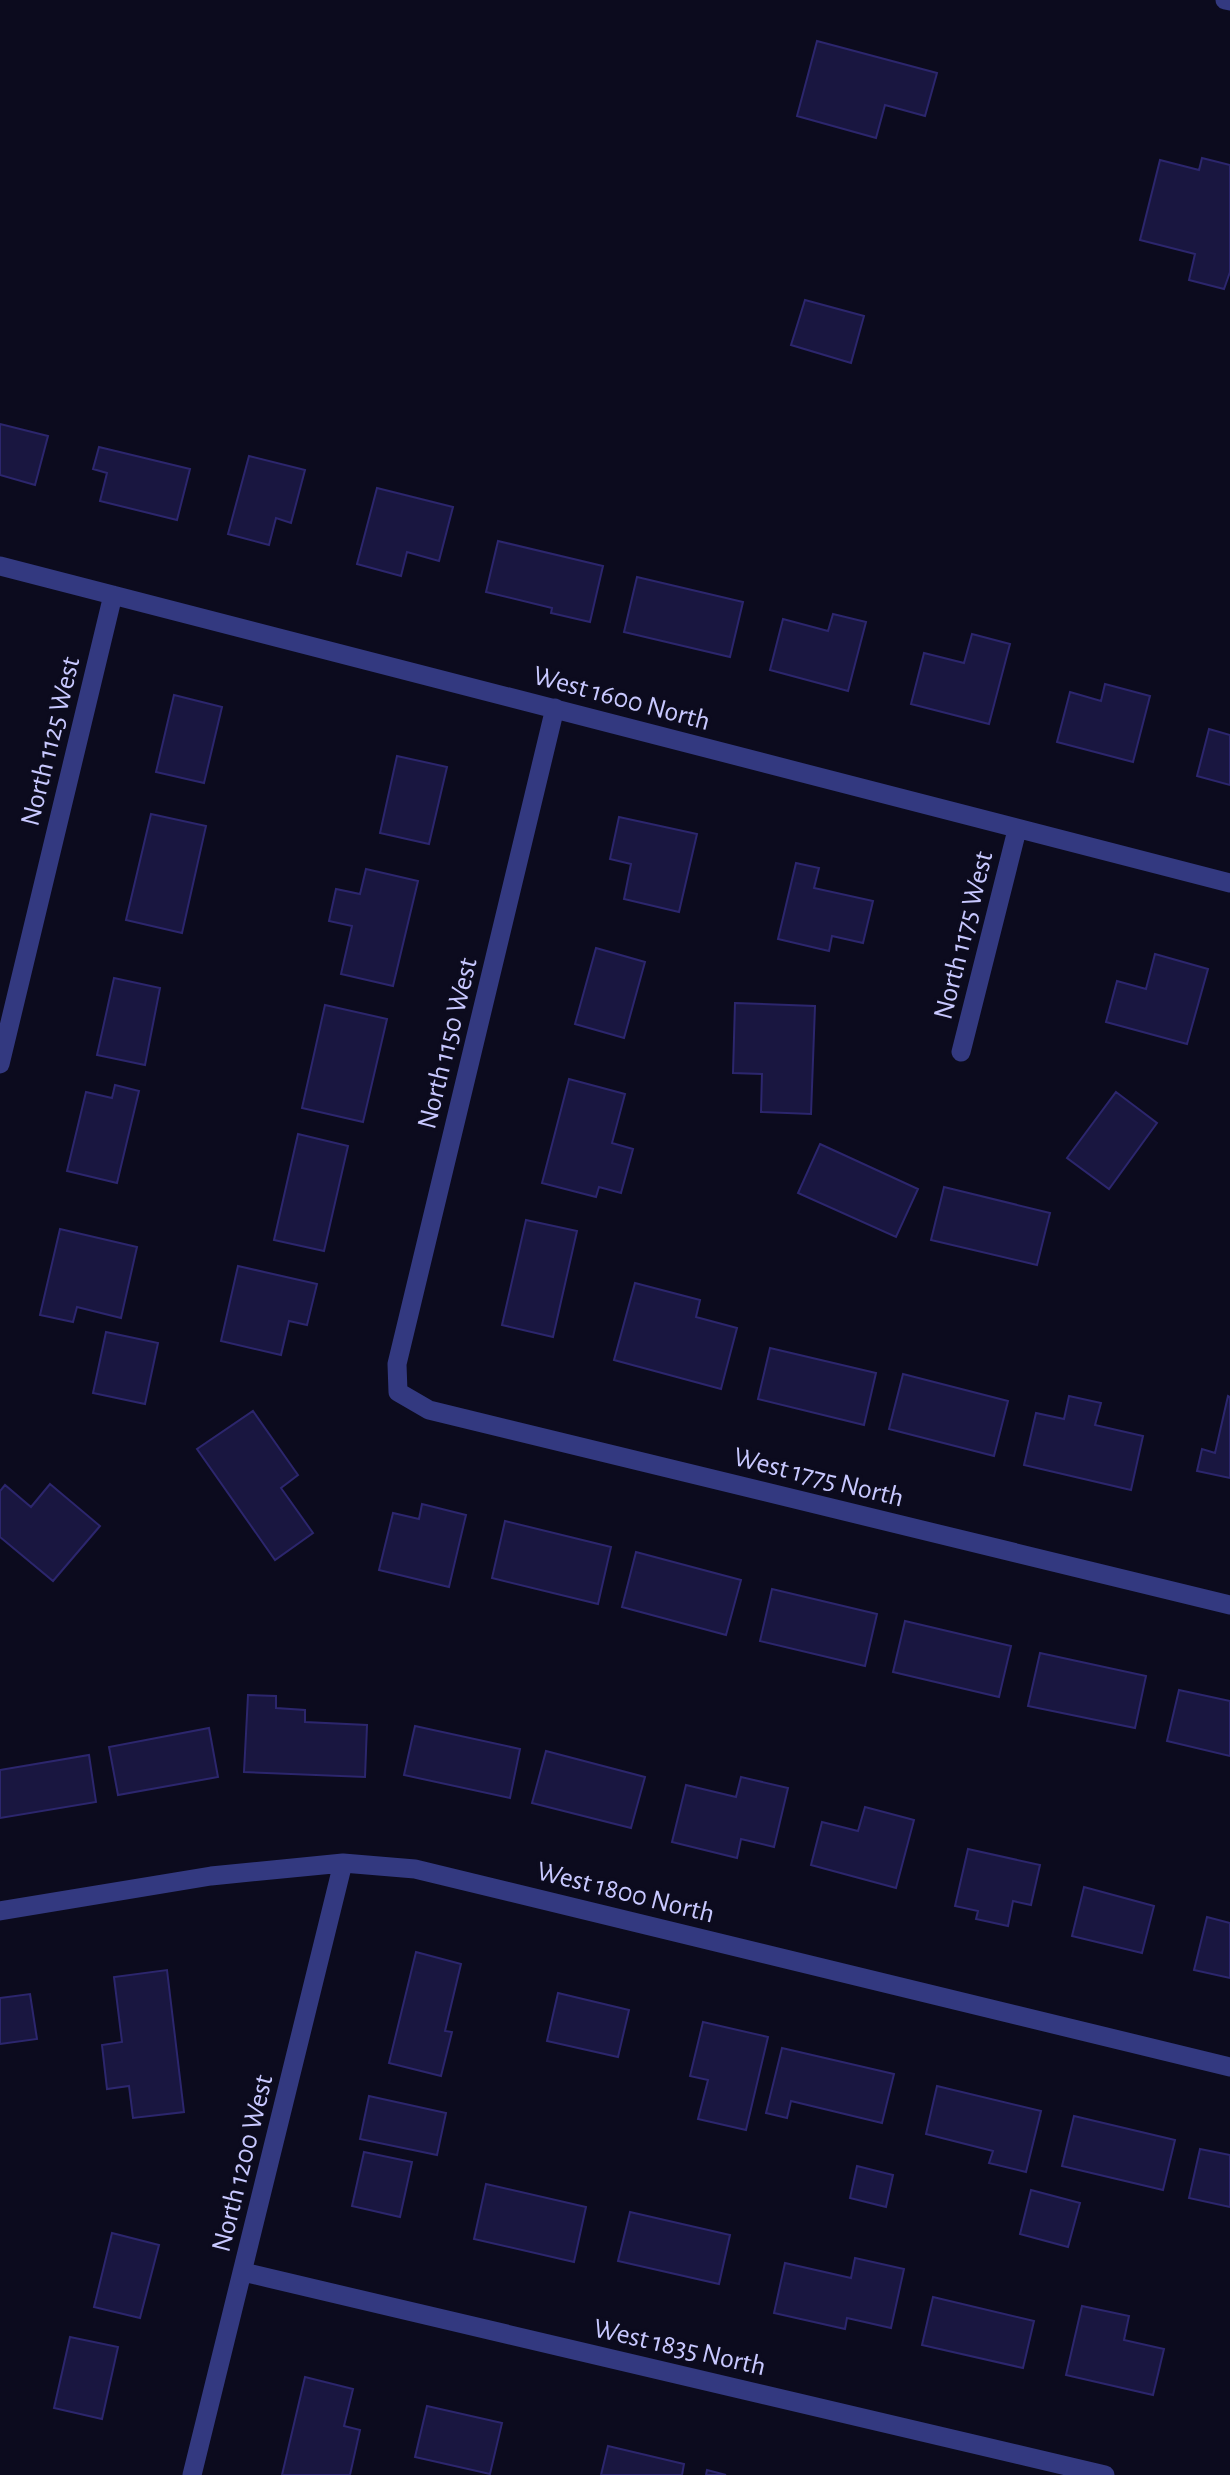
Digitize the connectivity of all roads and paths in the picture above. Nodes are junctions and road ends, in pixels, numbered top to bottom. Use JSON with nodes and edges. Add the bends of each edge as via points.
{"nodes":[{"id":1,"x":1225,"y":0,"type":"edge"},
{"id":2,"x":1230,"y":1,"type":"edge"},
{"id":3,"x":0,"y":566,"type":"edge"},
{"id":4,"x":113,"y":595,"type":"junction"},
{"id":5,"x":555,"y":708,"type":"junction"},
{"id":6,"x":1017,"y":830,"type":"junction"},
{"id":7,"x":1230,"y":884,"type":"edge"},
{"id":8,"x":961,"y":1052,"type":"dead end"},
{"id":9,"x":0,"y":1064,"type":"edge"},
{"id":10,"x":398,"y":1392,"type":"joint"},
{"id":11,"x":1230,"y":1605,"type":"edge"},
{"id":12,"x":343,"y":1863,"type":"junction"},
{"id":13,"x":0,"y":1911,"type":"edge"},
{"id":14,"x":1230,"y":2067,"type":"edge"},
{"id":15,"x":243,"y":2272,"type":"junction"},
{"id":16,"x":192,"y":2475,"type":"edge"},
{"id":17,"x":1105,"y":2475,"type":"edge"}],
"edges":[{"from":1,"to":2,"type":"street"},
{"from":3,"to":4,"type":"street","name":"West 1600 North"},
{"from":4,"to":5,"type":"street","name":"West 1600 North"},
{"from":4,"to":9,"type":"street","name":"North 1125 West"},
{"from":5,"to":6,"type":"street","name":"West 1600 North"},
{"from":5,"to":10,"type":"street","name":"North 1150 West","via":[[397,1364]]},
{"from":6,"to":7,"type":"street","name":"West 1600 North"},
{"from":6,"to":8,"type":"street","name":"North 1175 West"},
{"from":10,"to":11,"type":"street","name":"West 1775 North","via":[[429,1410]]},
{"from":12,"to":13,"type":"street","name":"West 1800 North","via":[[211,1876]]},
{"from":12,"to":14,"type":"street","name":"West 1800 North","via":[[415,1869]]},
{"from":12,"to":15,"type":"street","name":"North 1200 West"},
{"from":15,"to":16,"type":"street","name":"North 1200 West"},
{"from":15,"to":17,"type":"street","name":"West 1835 North"}]}
